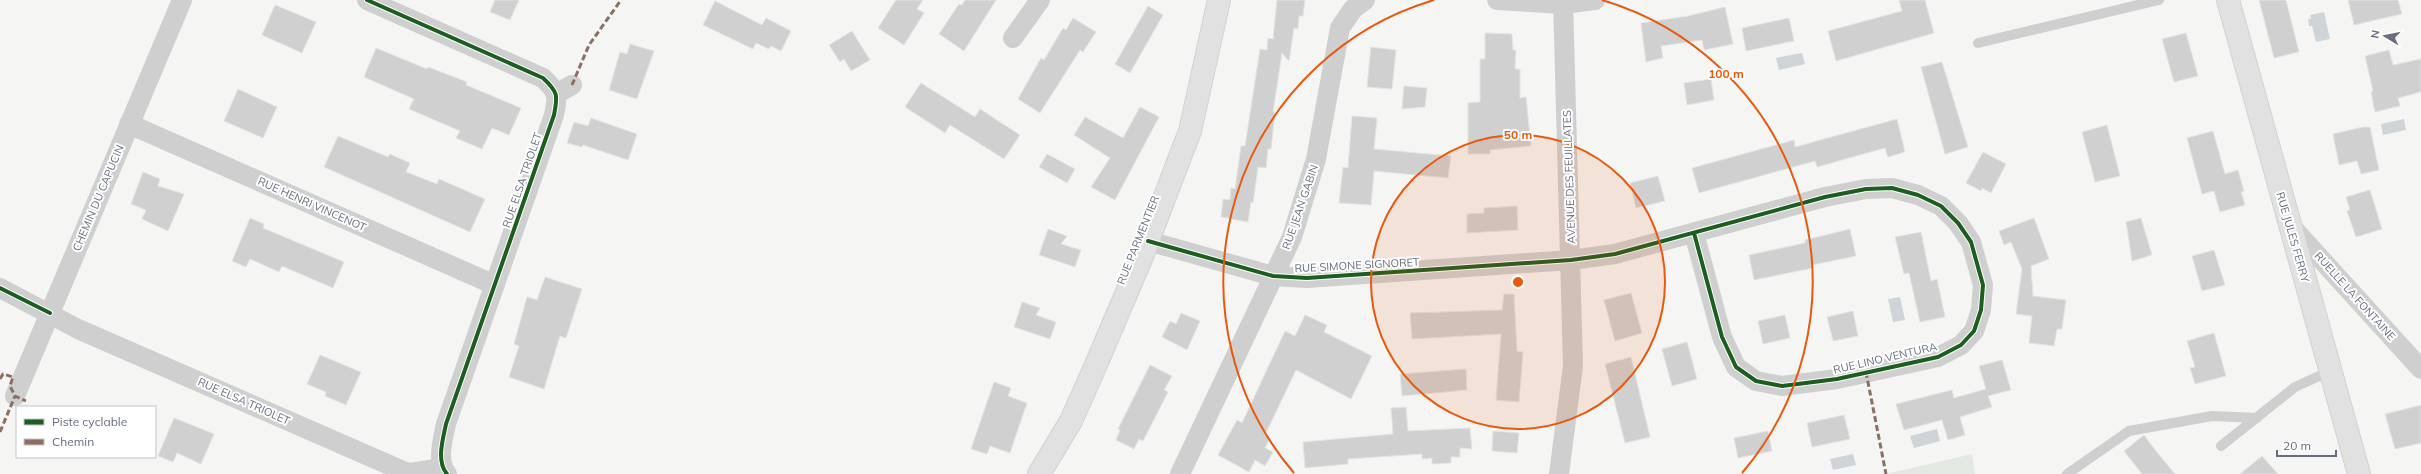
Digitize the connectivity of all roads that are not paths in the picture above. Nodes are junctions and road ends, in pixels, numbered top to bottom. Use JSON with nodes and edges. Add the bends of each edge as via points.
{"nodes":[{"id":1,"x":182,"y":0,"type":"edge"},
{"id":2,"x":367,"y":0,"type":"edge"},
{"id":3,"x":1040,"y":0,"type":"edge"},
{"id":4,"x":1219,"y":0,"type":"edge"},
{"id":5,"x":1365,"y":0,"type":"edge"},
{"id":6,"x":1497,"y":0,"type":"edge"},
{"id":7,"x":1595,"y":0,"type":"edge"},
{"id":8,"x":2159,"y":0,"type":"edge"},
{"id":9,"x":2228,"y":0,"type":"edge"},
{"id":10,"x":1563,"y":2,"type":"edge"},
{"id":11,"x":1013,"y":38,"type":"dead end"},
{"id":12,"x":1978,"y":43,"type":"dead end"},
{"id":13,"x":129,"y":124,"type":"junction"},
{"id":14,"x":2289,"y":224,"type":"junction"},
{"id":15,"x":1694,"y":233,"type":"junction"},
{"id":16,"x":1148,"y":241,"type":"junction"},
{"id":17,"x":1571,"y":260,"type":"junction"},
{"id":18,"x":1273,"y":276,"type":"junction"},
{"id":19,"x":495,"y":285,"type":"junction"},
{"id":20,"x":0,"y":288,"type":"edge"},
{"id":21,"x":50,"y":314,"type":"junction"},
{"id":22,"x":2421,"y":369,"type":"edge"},
{"id":23,"x":2330,"y":371,"type":"junction"},
{"id":24,"x":15,"y":396,"type":"dead end"},
{"id":25,"x":2257,"y":418,"type":"junction"},
{"id":26,"x":2221,"y":446,"type":"dead end"},
{"id":27,"x":445,"y":471,"type":"edge"},
{"id":28,"x":1039,"y":474,"type":"edge"},
{"id":29,"x":1180,"y":474,"type":"edge"},
{"id":30,"x":1558,"y":474,"type":"edge"},
{"id":31,"x":2067,"y":474,"type":"edge"},
{"id":32,"x":2359,"y":474,"type":"edge"}],
"edges":[{"from":1,"to":13,"type":"street","name":"CHEMIN DU CAPUCIN"},
{"from":2,"to":19,"type":"street","name":"RUE ELSA TRIOLET","via":[[542,78],[554,88],[564,90],[558,99]]},
{"from":3,"to":11,"type":"street"},
{"from":4,"to":16,"type":"street","name":"RUE PARMENTIER","via":[[1190,130]]},
{"from":5,"to":18,"type":"street","name":"RUE JEAN GABIN","via":[[1353,9],[1340,28],[1316,159],[1292,237]]},
{"from":6,"to":10,"type":"street"},
{"from":7,"to":10,"type":"street"},
{"from":8,"to":12,"type":"lane"},
{"from":9,"to":14,"type":"street","name":"RUE JULES FERRY"},
{"from":10,"to":17,"type":"street","name":"AVENUE DES FEUILLATES"},
{"from":13,"to":19,"type":"street","name":"RUE HENRI VINCENOT"},
{"from":13,"to":21,"type":"street","name":"CHEMIN DU CAPUCIN"},
{"from":14,"to":22,"type":"street","name":"RUELLE LA FONTAINE"},
{"from":14,"to":23,"type":"street","name":"RUE JULES FERRY"},
{"from":15,"to":15,"type":"street","name":"RUE LINO VENTURA","via":[[1825,198],[1866,189],[1892,188],[1918,195],[1941,206],[1958,223],[1971,242],[1983,285],[1981,310],[1974,331],[1961,345],[1938,357],[1837,379],[1782,386],[1756,381],[1736,367],[1722,337]]},
{"from":15,"to":17,"type":"street","name":"RUE LINO VENTURA","via":[[1615,254]]},
{"from":16,"to":18,"type":"street","name":"RUE SIMONE SIGNORET"},
{"from":16,"to":28,"type":"street","name":"RUE PARMENTIER","via":[[1072,420]]},
{"from":17,"to":18,"type":"street","name":"RUE SIMONE SIGNORET","via":[[1307,278]]},
{"from":17,"to":30,"type":"street","name":"AVENUE DES FEUILLATES","via":[[1573,366]]},
{"from":18,"to":29,"type":"street","name":"RUE JEAN GABIN"},
{"from":19,"to":27,"type":"street","name":"RUE ELSA TRIOLET","via":[[446,424],[441,446]]},
{"from":20,"to":21,"type":"street","name":"RUE ELSA TRIOLET"},
{"from":21,"to":24,"type":"street","name":"CHEMIN DU CAPUCIN"},
{"from":21,"to":27,"type":"street","name":"RUE ELSA TRIOLET","via":[[78,329],[410,473]]},
{"from":23,"to":25,"type":"lane","via":[[2295,387]]},
{"from":23,"to":32,"type":"street","name":"RUE JULES FERRY"},
{"from":25,"to":26,"type":"lane"},
{"from":25,"to":31,"type":"lane","via":[[2212,416],[2129,431]]}]}
